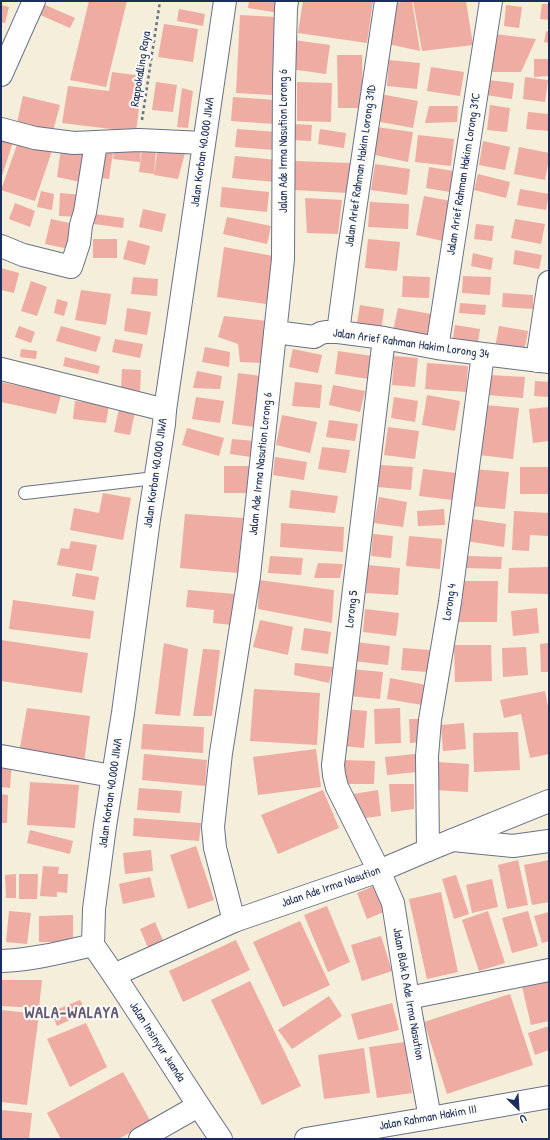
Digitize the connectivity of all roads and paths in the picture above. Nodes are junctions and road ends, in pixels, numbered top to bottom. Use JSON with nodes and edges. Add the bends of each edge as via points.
{"nodes":[{"id":1,"x":34,"y":1,"type":"edge"},
{"id":2,"x":160,"y":1,"type":"edge"},
{"id":3,"x":225,"y":1,"type":"edge"},
{"id":4,"x":287,"y":1,"type":"edge"},
{"id":5,"x":386,"y":1,"type":"edge"},
{"id":6,"x":491,"y":1,"type":"edge"},
{"id":7,"x":1,"y":75,"type":"edge"},
{"id":8,"x":1,"y":129,"type":"edge"},
{"id":9,"x":139,"y":140,"type":"junction"},
{"id":10,"x":96,"y":143,"type":"junction"},
{"id":11,"x":204,"y":143,"type":"junction"},
{"id":12,"x":1,"y":246,"type":"edge"},
{"id":13,"x":549,"y":282,"type":"edge"},
{"id":14,"x":275,"y":332,"type":"junction"},
{"id":15,"x":338,"y":332,"type":"junction"},
{"id":16,"x":384,"y":338,"type":"junction"},
{"id":17,"x":437,"y":348,"type":"junction"},
{"id":18,"x":483,"y":354,"type":"junction"},
{"id":19,"x":543,"y":361,"type":"edge"},
{"id":20,"x":1,"y":369,"type":"edge"},
{"id":21,"x":165,"y":410,"type":"junction"},
{"id":22,"x":155,"y":478,"type":"junction"},
{"id":23,"x":25,"y":493,"type":"dead end"},
{"id":24,"x":1,"y":756,"type":"edge"},
{"id":25,"x":112,"y":776,"type":"junction"},
{"id":26,"x":549,"y":801,"type":"edge"},
{"id":27,"x":453,"y":840,"type":"junction"},
{"id":28,"x":549,"y":840,"type":"edge"},
{"id":29,"x":428,"y":850,"type":"junction"},
{"id":30,"x":378,"y":871,"type":"junction"},
{"id":31,"x":234,"y":921,"type":"junction"},
{"id":32,"x":93,"y":945,"type":"junction"},
{"id":33,"x":1,"y":961,"type":"edge"},
{"id":34,"x":549,"y":970,"type":"edge"},
{"id":35,"x":114,"y":975,"type":"junction"},
{"id":36,"x":408,"y":998,"type":"junction"},
{"id":37,"x":549,"y":1097,"type":"edge"},
{"id":38,"x":198,"y":1106,"type":"junction"},
{"id":39,"x":430,"y":1118,"type":"junction"},
{"id":40,"x":140,"y":1139,"type":"edge"},
{"id":41,"x":221,"y":1139,"type":"edge"},
{"id":42,"x":306,"y":1139,"type":"edge"}],
"edges":[{"from":1,"to":7,"type":"street"},
{"from":2,"to":9,"type":"path","name":"Rappokalling Raya"},
{"from":3,"to":11,"type":"street","name":"Jalan Korban 40.000 JIWA"},
{"from":4,"to":14,"type":"street","name":"Jalan Ade Irma Nasution Lorong 6","via":[[283,259]]},
{"from":5,"to":15,"type":"street","name":"Jalan Arief Rahman Hakim Lorong 31D"},
{"from":6,"to":17,"type":"street","name":"Jalan Arief Rahman Hakim Lorong 31C"},
{"from":8,"to":10,"type":"street","via":[[47,141]]},
{"from":9,"to":10,"type":"street"},
{"from":9,"to":11,"type":"street"},
{"from":10,"to":12,"type":"street","via":[[79,243],[71,267],[23,255]]},
{"from":11,"to":21,"type":"street","name":"Jalan Korban 40.000 JIWA"},
{"from":13,"to":19,"type":"street"},
{"from":14,"to":15,"type":"street","name":"Jalan Arief Rahman Hakim Lorong 34","via":[[314,337],[321,333]]},
{"from":14,"to":31,"type":"street","name":"Jalan Ade Irma Nasution Lorong 6","via":[[249,576],[220,759],[213,827],[215,848]]},
{"from":15,"to":16,"type":"street","name":"Jalan Arief Rahman Hakim Lorong 34"},
{"from":16,"to":17,"type":"street","name":"Jalan Arief Rahman Hakim Lorong 34"},
{"from":16,"to":30,"type":"street","name":"Lorong 5","via":[[334,765],[337,787]]},
{"from":17,"to":18,"type":"street","name":"Jalan Arief Rahman Hakim Lorong 34"},
{"from":18,"to":19,"type":"street","name":"Jalan Arief Rahman Hakim Lorong 34"},
{"from":18,"to":29,"type":"street","name":"Lorong 4","via":[[450,602],[430,720],[427,756]]},
{"from":20,"to":21,"type":"street"},
{"from":21,"to":22,"type":"street","name":"Jalan Korban 40.000 JIWA"},
{"from":22,"to":23,"type":"lane"},
{"from":22,"to":25,"type":"street","name":"Jalan Korban 40.000 JIWA"},
{"from":24,"to":25,"type":"street"},
{"from":25,"to":32,"type":"street","name":"Jalan Korban 40.000 JIWA","via":[[94,910]]},
{"from":26,"to":27,"type":"street","name":"Jalan Ade Irma Nasution"},
{"from":27,"to":28,"type":"street","via":[[513,846]]},
{"from":27,"to":29,"type":"street","name":"Jalan Ade Irma Nasution"},
{"from":29,"to":30,"type":"street","name":"Jalan Ade Irma Nasution"},
{"from":30,"to":31,"type":"street","name":"Jalan Ade Irma Nasution"},
{"from":30,"to":36,"type":"street","name":"Jalan Blok D Ade Irma Nasution","via":[[393,903]]},
{"from":31,"to":35,"type":"street","name":"Jalan Ade Irma Nasution"},
{"from":32,"to":33,"type":"street","via":[[54,954]]},
{"from":32,"to":35,"type":"street","name":"Jalan Insinyur Juanda"},
{"from":34,"to":36,"type":"street"},
{"from":35,"to":38,"type":"street","name":"Jalan Insinyur Juanda"},
{"from":36,"to":39,"type":"street","name":"Jalan Blok D Ade Irma Nasution"},
{"from":37,"to":39,"type":"street","name":"Jalan Rahman Hakim III"},
{"from":38,"to":40,"type":"street"},
{"from":38,"to":41,"type":"street","name":"Jalan Insinyur Juanda"},
{"from":39,"to":42,"type":"street","name":"Jalan Rahman Hakim III"}]}
